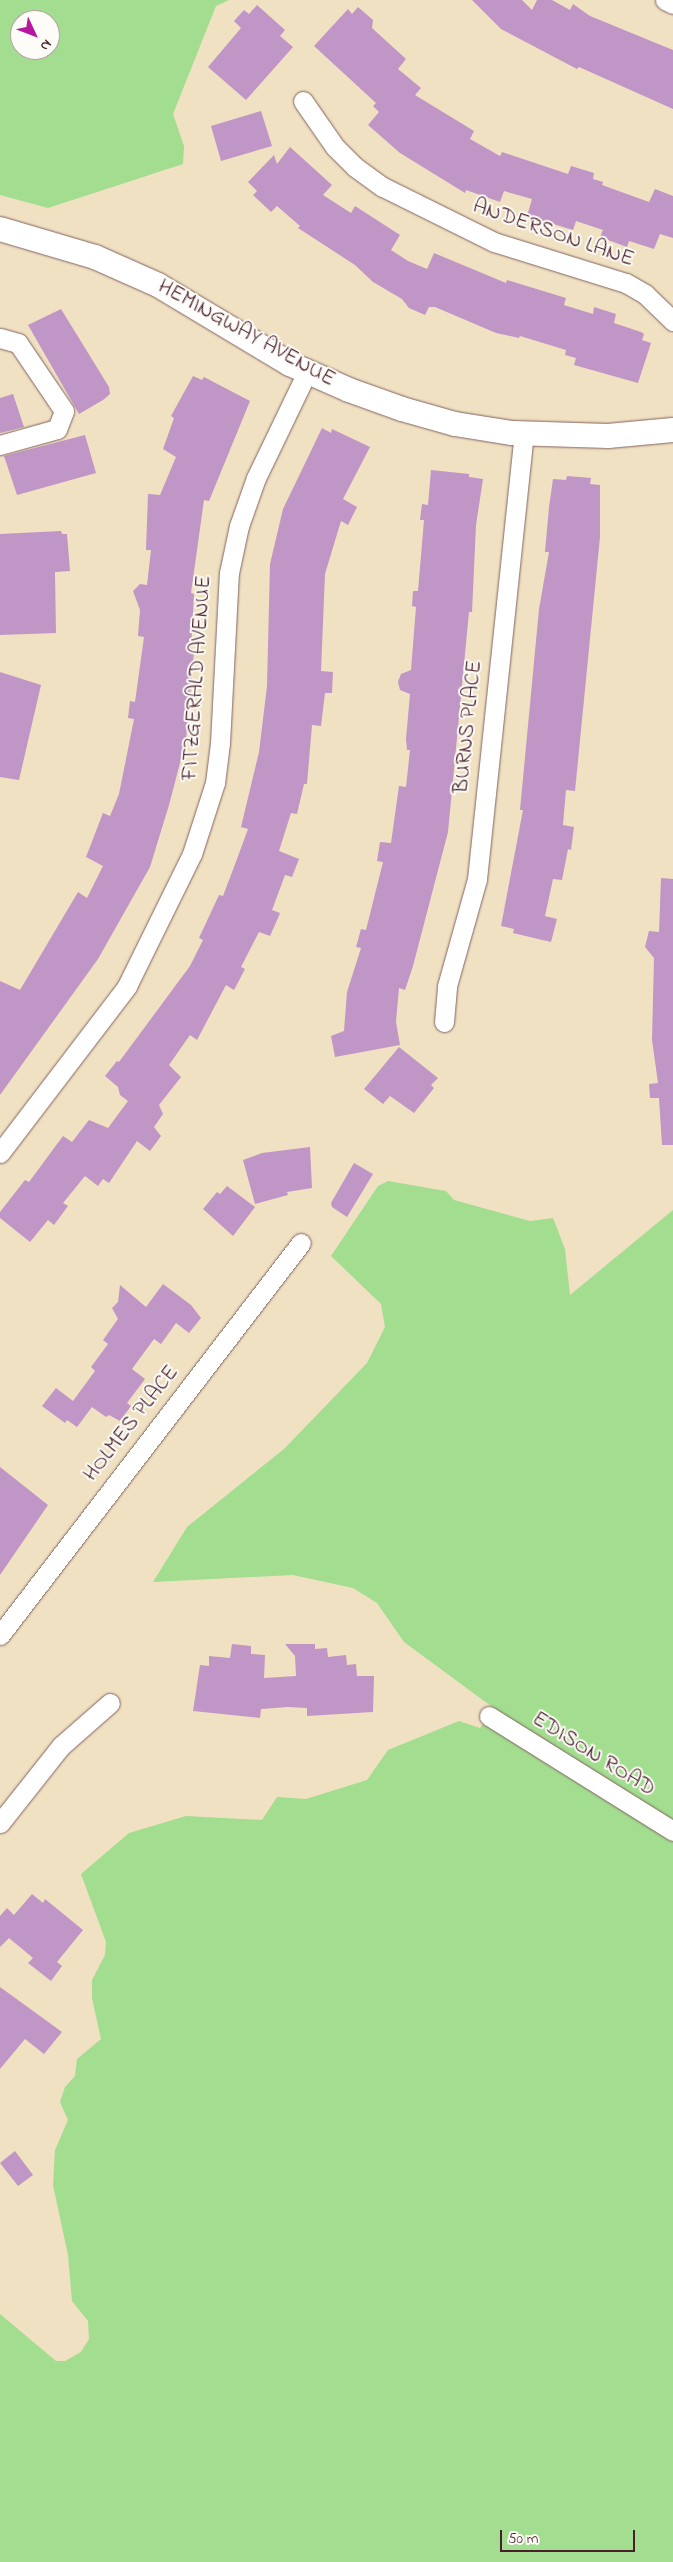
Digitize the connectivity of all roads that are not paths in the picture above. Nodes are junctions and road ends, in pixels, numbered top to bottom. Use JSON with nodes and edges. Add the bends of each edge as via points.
{"nodes":[{"id":1,"x":665,"y":0,"type":"edge"},
{"id":2,"x":673,"y":4,"type":"edge"},
{"id":3,"x":303,"y":101,"type":"dead end"},
{"id":4,"x":0,"y":229,"type":"edge"},
{"id":5,"x":673,"y":321,"type":"edge"},
{"id":6,"x":0,"y":338,"type":"edge"},
{"id":7,"x":307,"y":372,"type":"junction"},
{"id":8,"x":673,"y":430,"type":"edge"},
{"id":9,"x":524,"y":434,"type":"junction"},
{"id":10,"x":0,"y":445,"type":"edge"},
{"id":11,"x":444,"y":1022,"type":"dead end"},
{"id":12,"x":0,"y":1153,"type":"edge"},
{"id":13,"x":301,"y":1243,"type":"dead end"},
{"id":14,"x":0,"y":1635,"type":"edge"},
{"id":15,"x":110,"y":1703,"type":"dead end"},
{"id":16,"x":490,"y":1716,"type":"dead end"},
{"id":17,"x":0,"y":1823,"type":"edge"},
{"id":18,"x":673,"y":1831,"type":"edge"}],
"edges":[{"from":1,"to":2,"type":"street"},
{"from":3,"to":5,"type":"street","name":"ANDERSON LANE","via":[[335,148],[383,187],[494,242],[626,283],[645,294]]},
{"from":4,"to":7,"type":"main road","name":"HEMINGWAY AVENUE","via":[[95,257],[158,285]]},
{"from":6,"to":10,"type":"street","via":[[18,343],[64,411],[57,428]]},
{"from":7,"to":9,"type":"main road","name":"HEMINGWAY AVENUE","via":[[402,409],[455,424]]},
{"from":7,"to":12,"type":"street","name":"FITZGERALD AVENUE","via":[[256,478],[238,526],[229,573],[216,775],[206,819],[127,986]]},
{"from":8,"to":9,"type":"main road","name":"HEMINGWAY AVENUE","via":[[608,436]]},
{"from":9,"to":11,"type":"street","name":"BURNS PLACE","via":[[477,879],[448,986]]},
{"from":13,"to":14,"type":"street","name":"HOLMES PLACE"},
{"from":15,"to":17,"type":"street","via":[[61,1746]]},
{"from":16,"to":18,"type":"street","name":"EDISON ROAD"}]}
